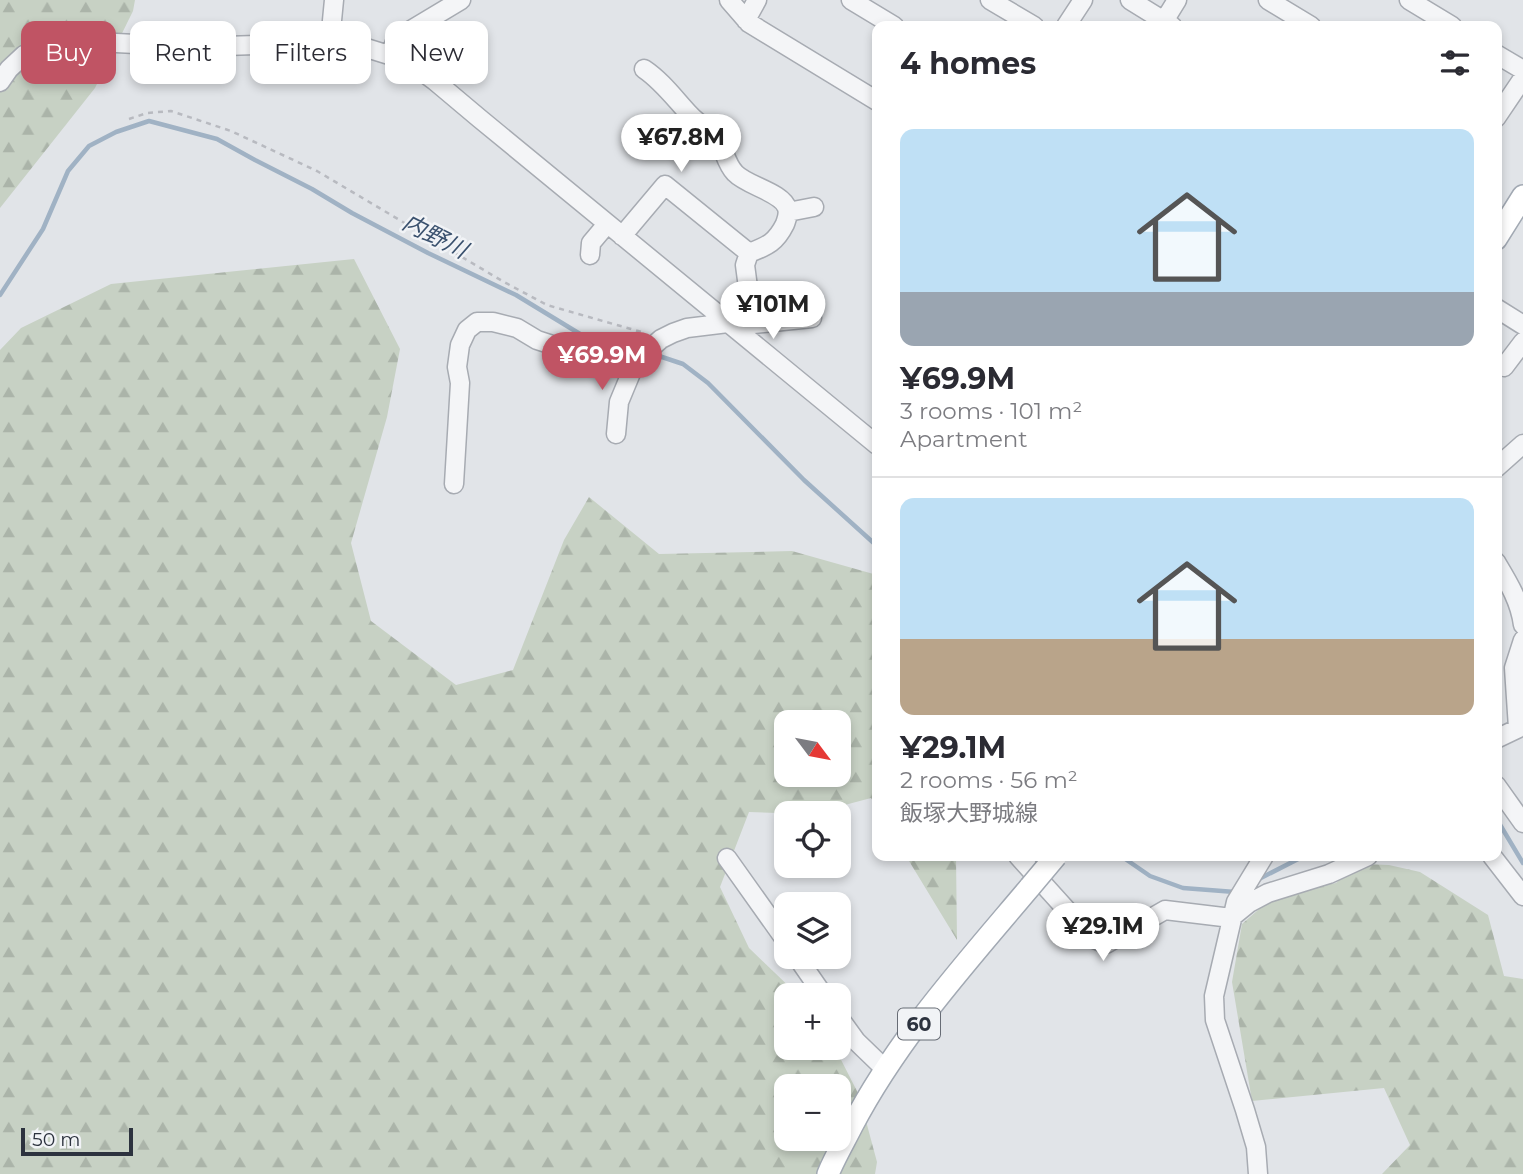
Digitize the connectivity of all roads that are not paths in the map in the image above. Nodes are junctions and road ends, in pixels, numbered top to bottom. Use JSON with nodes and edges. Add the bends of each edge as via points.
{"nodes":[{"id":1,"x":334,"y":0,"type":"edge"},
{"id":2,"x":461,"y":0,"type":"edge"},
{"id":3,"x":729,"y":0,"type":"edge"},
{"id":4,"x":757,"y":0,"type":"edge"},
{"id":5,"x":851,"y":0,"type":"edge"},
{"id":6,"x":990,"y":0,"type":"edge"},
{"id":7,"x":1083,"y":0,"type":"edge"},
{"id":8,"x":1130,"y":0,"type":"edge"},
{"id":9,"x":1177,"y":0,"type":"edge"},
{"id":10,"x":1268,"y":0,"type":"edge"},
{"id":11,"x":1409,"y":0,"type":"edge"},
{"id":12,"x":746,"y":20,"type":"junction"},
{"id":13,"x":332,"y":21,"type":"edge"},
{"id":14,"x":426,"y":21,"type":"edge"},
{"id":15,"x":886,"y":21,"type":"edge"},
{"id":16,"x":1026,"y":21,"type":"edge"},
{"id":17,"x":1069,"y":21,"type":"edge"},
{"id":18,"x":1160,"y":21,"type":"edge"},
{"id":19,"x":1168,"y":21,"type":"edge"},
{"id":20,"x":1303,"y":21,"type":"edge"},
{"id":21,"x":1444,"y":21,"type":"edge"},
{"id":22,"x":250,"y":44,"type":"edge"},
{"id":23,"x":1502,"y":58,"type":"edge"},
{"id":24,"x":644,"y":69,"type":"dead end"},
{"id":25,"x":1523,"y":70,"type":"edge"},
{"id":26,"x":1523,"y":78,"type":"edge"},
{"id":27,"x":0,"y":82,"type":"edge"},
{"id":28,"x":440,"y":84,"type":"edge"},
{"id":29,"x":872,"y":98,"type":"edge"},
{"id":30,"x":1502,"y":109,"type":"edge"},
{"id":31,"x":1523,"y":196,"type":"edge"},
{"id":32,"x":814,"y":207,"type":"dead end"},
{"id":33,"x":788,"y":212,"type":"junction"},
{"id":34,"x":607,"y":224,"type":"junction"},
{"id":35,"x":1502,"y":229,"type":"edge"},
{"id":36,"x":622,"y":236,"type":"junction"},
{"id":37,"x":749,"y":253,"type":"junction"},
{"id":38,"x":590,"y":255,"type":"dead end"},
{"id":39,"x":1502,"y":312,"type":"edge"},
{"id":40,"x":812,"y":318,"type":"dead end"},
{"id":41,"x":737,"y":324,"type":"junction"},
{"id":42,"x":1523,"y":325,"type":"edge"},
{"id":43,"x":1523,"y":342,"type":"edge"},
{"id":44,"x":634,"y":365,"type":"junction"},
{"id":45,"x":1504,"y":367,"type":"dead end"},
{"id":46,"x":616,"y":434,"type":"dead end"},
{"id":47,"x":872,"y":441,"type":"edge"},
{"id":48,"x":1523,"y":444,"type":"edge"},
{"id":49,"x":1502,"y":463,"type":"edge"},
{"id":50,"x":454,"y":484,"type":"dead end"},
{"id":51,"x":1502,"y":572,"type":"edge"},
{"id":52,"x":1523,"y":625,"type":"edge"},
{"id":53,"x":1523,"y":640,"type":"edge"},
{"id":54,"x":1520,"y":727,"type":"edge"},
{"id":55,"x":1502,"y":736,"type":"edge"},
{"id":56,"x":1502,"y":793,"type":"edge"},
{"id":57,"x":1523,"y":823,"type":"edge"},
{"id":58,"x":727,"y":858,"type":"dead end"},
{"id":59,"x":1023,"y":861,"type":"edge"},
{"id":60,"x":1052,"y":861,"type":"edge"},
{"id":61,"x":1260,"y":861,"type":"edge"},
{"id":62,"x":1357,"y":861,"type":"edge"},
{"id":63,"x":1496,"y":861,"type":"edge"},
{"id":64,"x":1523,"y":896,"type":"edge"},
{"id":65,"x":1234,"y":909,"type":"junction"},
{"id":66,"x":774,"y":924,"type":"edge"},
{"id":67,"x":851,"y":1034,"type":"edge"},
{"id":68,"x":885,"y":1069,"type":"junction"},
{"id":69,"x":828,"y":1174,"type":"edge"},
{"id":70,"x":1258,"y":1174,"type":"edge"}],
"edges":[{"from":1,"to":13,"type":"street"},
{"from":2,"to":14,"type":"street"},
{"from":3,"to":12,"type":"street"},
{"from":4,"to":12,"type":"street"},
{"from":5,"to":15,"type":"street"},
{"from":6,"to":16,"type":"street"},
{"from":7,"to":17,"type":"street"},
{"from":8,"to":18,"type":"street"},
{"from":9,"to":19,"type":"street"},
{"from":10,"to":20,"type":"street"},
{"from":11,"to":21,"type":"street"},
{"from":12,"to":29,"type":"street"},
{"from":22,"to":27,"type":"street","via":[[52,44],[24,55]]},
{"from":23,"to":25,"type":"street"},
{"from":24,"to":33,"type":"street","via":[[716,136],[733,172],[781,200]]},
{"from":26,"to":30,"type":"street"},
{"from":28,"to":34,"type":"street"},
{"from":31,"to":35,"type":"main road"},
{"from":32,"to":33,"type":"street"},
{"from":33,"to":37,"type":"street","via":[[776,239]]},
{"from":34,"to":36,"type":"street"},
{"from":34,"to":38,"type":"street","via":[[591,243]]},
{"from":36,"to":37,"type":"street","via":[[665,185]]},
{"from":36,"to":41,"type":"street"},
{"from":37,"to":41,"type":"street","via":[[745,265],[749,295]]},
{"from":39,"to":42,"type":"street"},
{"from":40,"to":41,"type":"street"},
{"from":41,"to":44,"type":"street","via":[[687,328],[663,338]]},
{"from":41,"to":47,"type":"street"},
{"from":43,"to":45,"type":"street"},
{"from":44,"to":46,"type":"street","via":[[619,402]]},
{"from":44,"to":50,"type":"street","via":[[586,356],[537,340],[517,328],[477,322],[460,345]]},
{"from":48,"to":49,"type":"street"},
{"from":51,"to":52,"type":"street"},
{"from":53,"to":54,"type":"street","via":[[1514,668]]},
{"from":54,"to":55,"type":"street"},
{"from":56,"to":57,"type":"street"},
{"from":58,"to":66,"type":"street"},
{"from":59,"to":65,"type":"street","via":[[1092,938],[1106,944],[1165,909],[1223,917]]},
{"from":60,"to":68,"type":"main road","number":"60","bridge":true},
{"from":61,"to":65,"type":"street"},
{"from":62,"to":65,"type":"street"},
{"from":63,"to":64,"type":"street"},
{"from":65,"to":70,"type":"street","via":[[1214,996],[1215,1020],[1256,1147]]},
{"from":67,"to":68,"type":"street"},
{"from":68,"to":69,"type":"main road","number":"60"}]}
